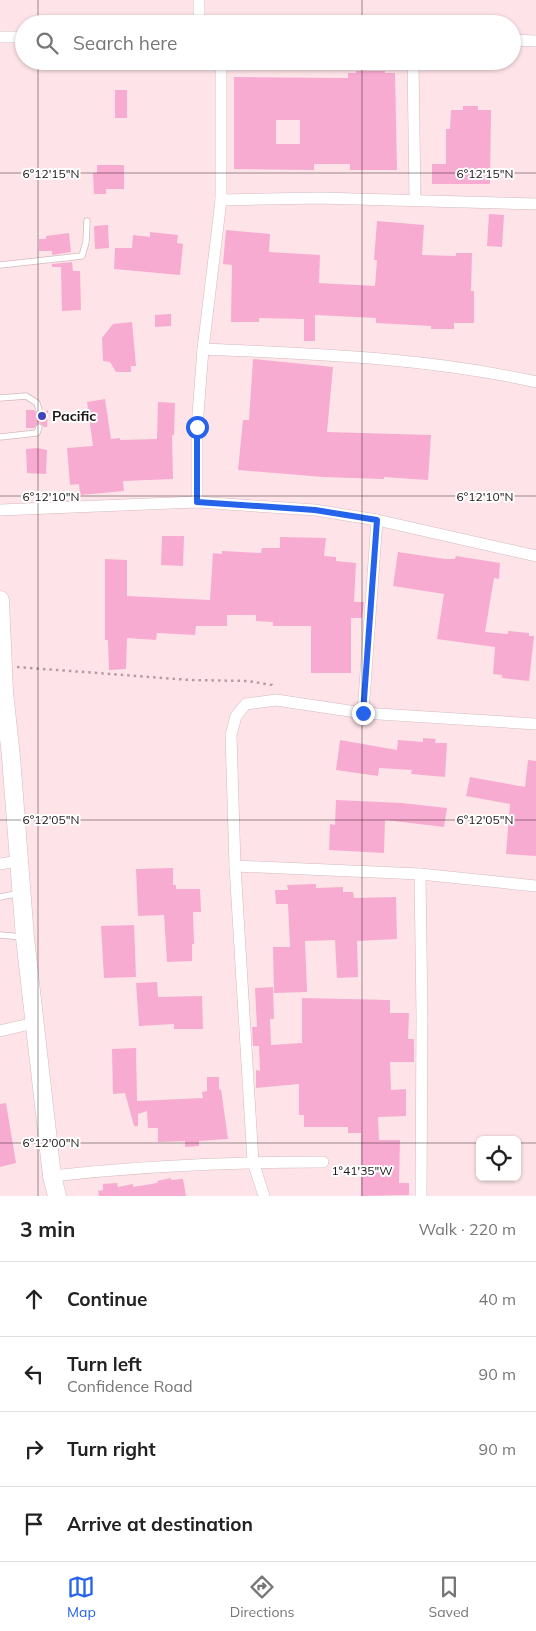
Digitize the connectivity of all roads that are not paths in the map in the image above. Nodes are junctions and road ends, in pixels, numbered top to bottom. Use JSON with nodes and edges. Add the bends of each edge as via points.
{"nodes":[{"id":1,"x":198,"y":0,"type":"edge"},
{"id":2,"x":199,"y":15,"type":"edge"},
{"id":3,"x":15,"y":37,"type":"edge"},
{"id":4,"x":0,"y":38,"type":"edge"},
{"id":5,"x":521,"y":40,"type":"edge"},
{"id":6,"x":536,"y":41,"type":"edge"},
{"id":7,"x":221,"y":70,"type":"edge"},
{"id":8,"x":413,"y":70,"type":"edge"},
{"id":9,"x":221,"y":200,"type":"junction"},
{"id":10,"x":415,"y":200,"type":"junction"},
{"id":11,"x":536,"y":204,"type":"edge"},
{"id":12,"x":87,"y":220,"type":"dead end"},
{"id":13,"x":0,"y":265,"type":"edge"},
{"id":14,"x":203,"y":349,"type":"junction"},
{"id":15,"x":536,"y":382,"type":"edge"},
{"id":16,"x":0,"y":398,"type":"edge"},
{"id":17,"x":39,"y":410,"type":"dead end"},
{"id":18,"x":39,"y":428,"type":"dead end"},
{"id":19,"x":0,"y":438,"type":"edge"},
{"id":20,"x":197,"y":502,"type":"junction"},
{"id":21,"x":0,"y":510,"type":"edge"},
{"id":22,"x":377,"y":520,"type":"junction"},
{"id":23,"x":536,"y":556,"type":"edge"},
{"id":24,"x":0,"y":600,"type":"edge"},
{"id":25,"x":2,"y":692,"type":"edge"},
{"id":26,"x":363,"y":713,"type":"junction"},
{"id":27,"x":536,"y":724,"type":"edge"},
{"id":28,"x":18,"y":861,"type":"junction"},
{"id":29,"x":0,"y":864,"type":"edge"},
{"id":30,"x":235,"y":866,"type":"junction"},
{"id":31,"x":420,"y":874,"type":"junction"},
{"id":32,"x":536,"y":886,"type":"edge"},
{"id":33,"x":21,"y":893,"type":"junction"},
{"id":34,"x":0,"y":897,"type":"edge"},
{"id":35,"x":0,"y":935,"type":"edge"},
{"id":36,"x":25,"y":938,"type":"junction"},
{"id":37,"x":34,"y":1023,"type":"junction"},
{"id":38,"x":0,"y":1031,"type":"edge"},
{"id":39,"x":253,"y":1162,"type":"junction"},
{"id":40,"x":323,"y":1162,"type":"dead end"},
{"id":41,"x":52,"y":1176,"type":"junction"},
{"id":42,"x":56,"y":1196,"type":"edge"},
{"id":43,"x":264,"y":1196,"type":"edge"},
{"id":44,"x":421,"y":1196,"type":"edge"}],
"edges":[{"from":1,"to":2,"type":"street"},
{"from":3,"to":4,"type":"street"},
{"from":5,"to":6,"type":"street"},
{"from":7,"to":9,"type":"street"},
{"from":8,"to":10,"type":"street"},
{"from":9,"to":10,"type":"street"},
{"from":9,"to":14,"type":"street"},
{"from":10,"to":11,"type":"street"},
{"from":12,"to":13,"type":"lane","via":[[82,256]]},
{"from":14,"to":15,"type":"street","via":[[423,362],[494,372]]},
{"from":14,"to":20,"type":"street","via":[[197,427]]},
{"from":16,"to":17,"type":"lane","via":[[26,396],[37,402]]},
{"from":18,"to":19,"type":"lane","via":[[37,434]]},
{"from":20,"to":21,"type":"street"},
{"from":20,"to":22,"type":"street","via":[[315,510]]},
{"from":22,"to":23,"type":"street"},
{"from":22,"to":26,"type":"street"},
{"from":24,"to":25,"type":"main road"},
{"from":25,"to":28,"type":"main road","via":[[12,758]]},
{"from":26,"to":27,"type":"street"},
{"from":26,"to":30,"type":"street","via":[[276,700],[246,704],[236,716],[231,735]]},
{"from":28,"to":29,"type":"street"},
{"from":28,"to":33,"type":"main road"},
{"from":30,"to":31,"type":"street"},
{"from":30,"to":39,"type":"street"},
{"from":31,"to":32,"type":"street"},
{"from":31,"to":44,"type":"street"},
{"from":33,"to":34,"type":"lane"},
{"from":33,"to":36,"type":"main road"},
{"from":35,"to":36,"type":"lane"},
{"from":36,"to":37,"type":"main road"},
{"from":37,"to":38,"type":"street"},
{"from":37,"to":41,"type":"main road"},
{"from":39,"to":40,"type":"street"},
{"from":39,"to":41,"type":"street","via":[[124,1168]]},
{"from":39,"to":43,"type":"street"},
{"from":41,"to":42,"type":"main road"}]}
